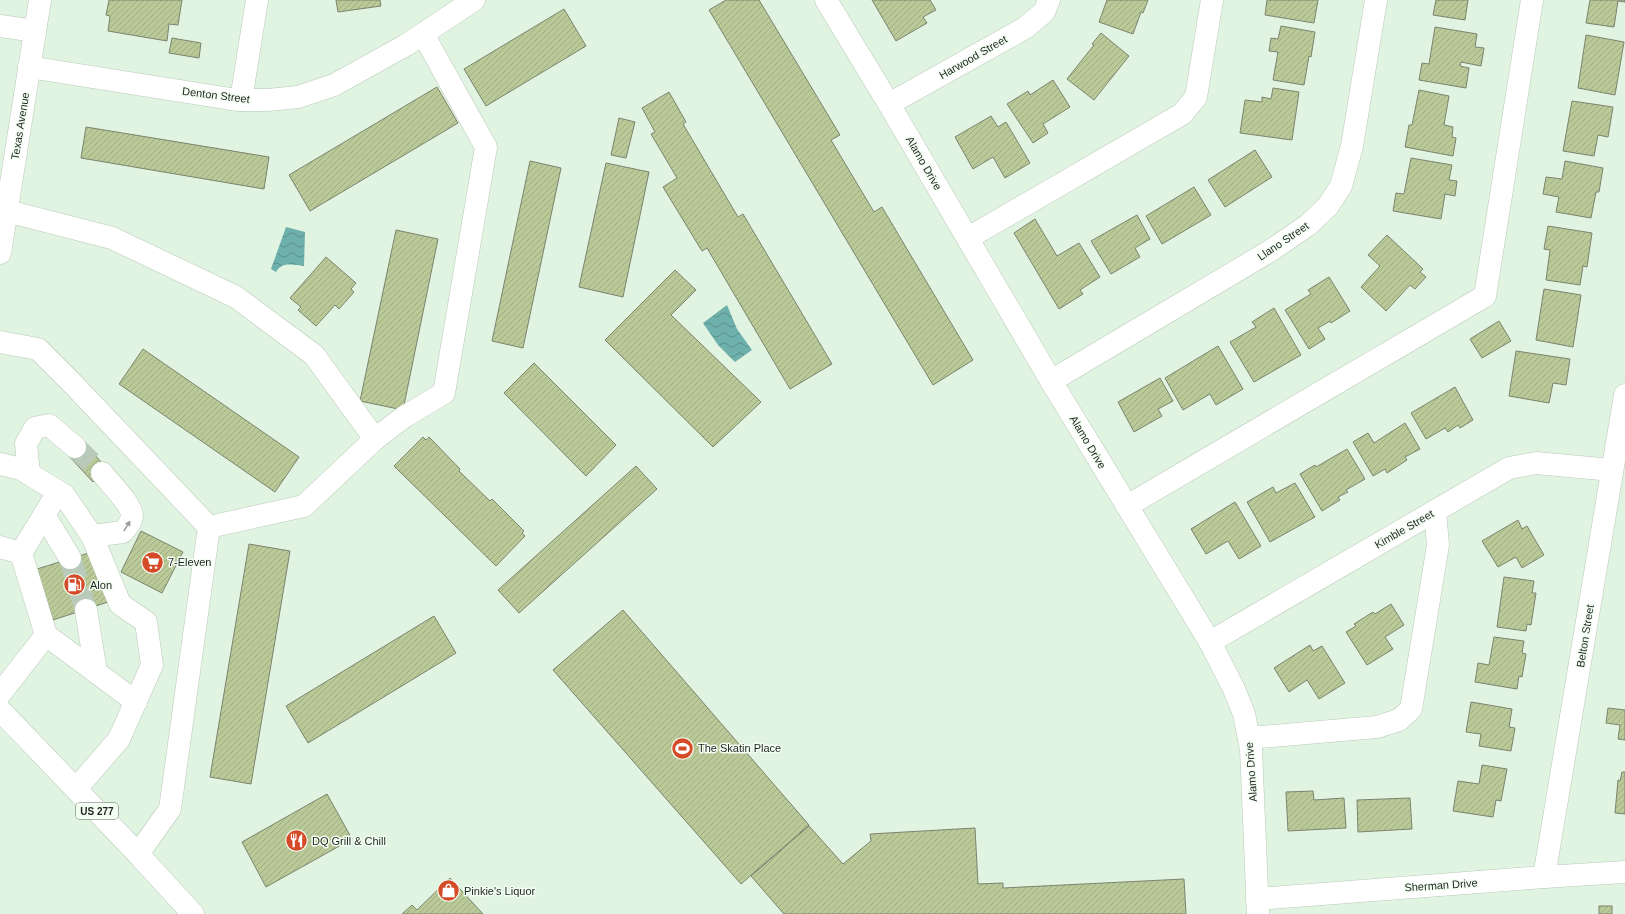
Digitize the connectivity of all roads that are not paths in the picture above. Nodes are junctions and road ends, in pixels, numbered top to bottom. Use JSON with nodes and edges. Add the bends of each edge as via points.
{"nodes":[{"id":1,"x":40,"y":0,"type":"edge"},
{"id":2,"x":257,"y":0,"type":"edge"},
{"id":3,"x":474,"y":0,"type":"edge"},
{"id":4,"x":826,"y":0,"type":"edge"},
{"id":5,"x":1049,"y":0,"type":"edge"},
{"id":6,"x":1212,"y":0,"type":"edge"},
{"id":7,"x":1376,"y":0,"type":"edge"},
{"id":8,"x":1532,"y":0,"type":"edge"},
{"id":9,"x":0,"y":26,"type":"edge"},
{"id":10,"x":35,"y":31,"type":"junction"},
{"id":11,"x":423,"y":34,"type":"junction"},
{"id":12,"x":29,"y":67,"type":"junction"},
{"id":13,"x":241,"y":100,"type":"junction"},
{"id":14,"x":889,"y":104,"type":"junction"},
{"id":15,"x":7,"y":211,"type":"junction"},
{"id":16,"x":968,"y":238,"type":"junction"},
{"id":17,"x":0,"y":252,"type":"edge"},
{"id":18,"x":0,"y":342,"type":"edge"},
{"id":19,"x":1051,"y":381,"type":"junction"},
{"id":20,"x":1625,"y":395,"type":"edge"},
{"id":21,"x":375,"y":439,"type":"junction"},
{"id":22,"x":74,"y":447,"type":"tunnel mouth"},
{"id":23,"x":0,"y":464,"type":"edge"},
{"id":24,"x":1612,"y":470,"type":"junction"},
{"id":25,"x":102,"y":473,"type":"tunnel mouth"},
{"id":26,"x":29,"y":474,"type":"junction"},
{"id":27,"x":58,"y":492,"type":"junction"},
{"id":28,"x":1127,"y":506,"type":"junction"},
{"id":29,"x":1435,"y":511,"type":"junction"},
{"id":30,"x":44,"y":515,"type":"junction"},
{"id":31,"x":209,"y":527,"type":"junction"},
{"id":32,"x":92,"y":536,"type":"junction"},
{"id":33,"x":0,"y":547,"type":"edge"},
{"id":34,"x":21,"y":553,"type":"junction"},
{"id":35,"x":70,"y":558,"type":"tunnel mouth"},
{"id":36,"x":86,"y":610,"type":"tunnel mouth"},
{"id":37,"x":46,"y":635,"type":"junction"},
{"id":38,"x":1210,"y":642,"type":"junction"},
{"id":39,"x":96,"y":672,"type":"junction"},
{"id":40,"x":0,"y":694,"type":"edge"},
{"id":41,"x":136,"y":702,"type":"junction"},
{"id":42,"x":0,"y":710,"type":"edge"},
{"id":43,"x":1249,"y":738,"type":"junction"},
{"id":44,"x":76,"y":789,"type":"junction"},
{"id":45,"x":138,"y":854,"type":"junction"},
{"id":46,"x":1625,"y":872,"type":"edge"},
{"id":47,"x":1544,"y":877,"type":"junction"},
{"id":48,"x":1258,"y":906,"type":"edge"},
{"id":49,"x":193,"y":914,"type":"edge"}],
"edges":[{"from":1,"to":10,"type":"main road","name":"Texas Avenue"},
{"from":2,"to":13,"type":"main road"},
{"from":3,"to":11,"type":"main road","name":"Denton Street"},
{"from":4,"to":14,"type":"main road","name":"Alamo Drive"},
{"from":5,"to":14,"type":"main road","name":"Harwood Street","via":[[1044,12],[1025,28]]},
{"from":6,"to":16,"type":"main road","via":[[1196,97],[1182,114]]},
{"from":7,"to":19,"type":"main road","name":"Llano Street","via":[[1352,146],[1341,186],[1328,206],[1308,225],[1270,251]]},
{"from":8,"to":28,"type":"main road","via":[[1485,296]]},
{"from":9,"to":10,"type":"main road"},
{"from":10,"to":12,"type":"main road","name":"Texas Avenue"},
{"from":11,"to":13,"type":"main road","name":"Denton Street","via":[[334,85],[298,97]]},
{"from":11,"to":21,"type":"main road","via":[[486,147],[444,393],[404,416]]},
{"from":12,"to":13,"type":"main road","name":"Denton Street"},
{"from":12,"to":15,"type":"main road","name":"Texas Avenue"},
{"from":14,"to":16,"type":"main road","name":"Alamo Drive"},
{"from":15,"to":17,"type":"main road","name":"Texas Avenue"},
{"from":15,"to":21,"type":"main road","via":[[112,238],[236,297],[314,355]]},
{"from":16,"to":19,"type":"main road","name":"Alamo Drive"},
{"from":18,"to":31,"type":"main road","via":[[38,349]]},
{"from":19,"to":28,"type":"main road","name":"Alamo Drive"},
{"from":20,"to":24,"type":"main road","name":"Belton Street"},
{"from":21,"to":31,"type":"main road","via":[[304,506]]},
{"from":22,"to":26,"type":"main road","via":[[49,425],[35,428],[26,444]]},
{"from":23,"to":26,"type":"main road","via":[[21,468]]},
{"from":24,"to":29,"type":"main road","name":"Kimble Street","via":[[1536,463],[1509,468]]},
{"from":24,"to":47,"type":"main road","name":"Belton Street"},
{"from":32,"to":25,"type":"main road","one_way":true,"via":[[123,532],[130,524],[132,516],[130,508]]},
{"from":26,"to":27,"type":"main road"},
{"from":27,"to":30,"type":"main road"},
{"from":27,"to":32,"type":"main road","via":[[64,495]]},
{"from":28,"to":38,"type":"main road","name":"Alamo Drive"},
{"from":29,"to":38,"type":"main road","name":"Kimble Street"},
{"from":29,"to":43,"type":"main road","via":[[1438,545],[1411,709],[1399,720],[1377,728]]},
{"from":30,"to":34,"type":"main road"},
{"from":30,"to":35,"type":"main road"},
{"from":31,"to":45,"type":"main road","via":[[170,809]]},
{"from":32,"to":41,"type":"main road","via":[[120,604],[146,622],[152,665]]},
{"from":33,"to":34,"type":"main road"},
{"from":34,"to":37,"type":"main road"},
{"from":36,"to":39,"type":"main road"},
{"from":37,"to":39,"type":"main road"},
{"from":37,"to":40,"type":"main road"},
{"from":38,"to":43,"type":"main road","name":"Alamo Drive","via":[[1234,689],[1244,714]]},
{"from":39,"to":41,"type":"main road"},
{"from":41,"to":44,"type":"main road","via":[[120,739]]},
{"from":42,"to":44,"type":"main road","number":"US 277"},
{"from":43,"to":48,"type":"main road","name":"Alamo Drive"},
{"from":44,"to":45,"type":"main road","number":"US 277"},
{"from":45,"to":49,"type":"main road","number":"US 277"},
{"from":46,"to":47,"type":"main road","name":"Sherman Drive"},
{"from":47,"to":48,"type":"main road","name":"Sherman Drive"}]}
